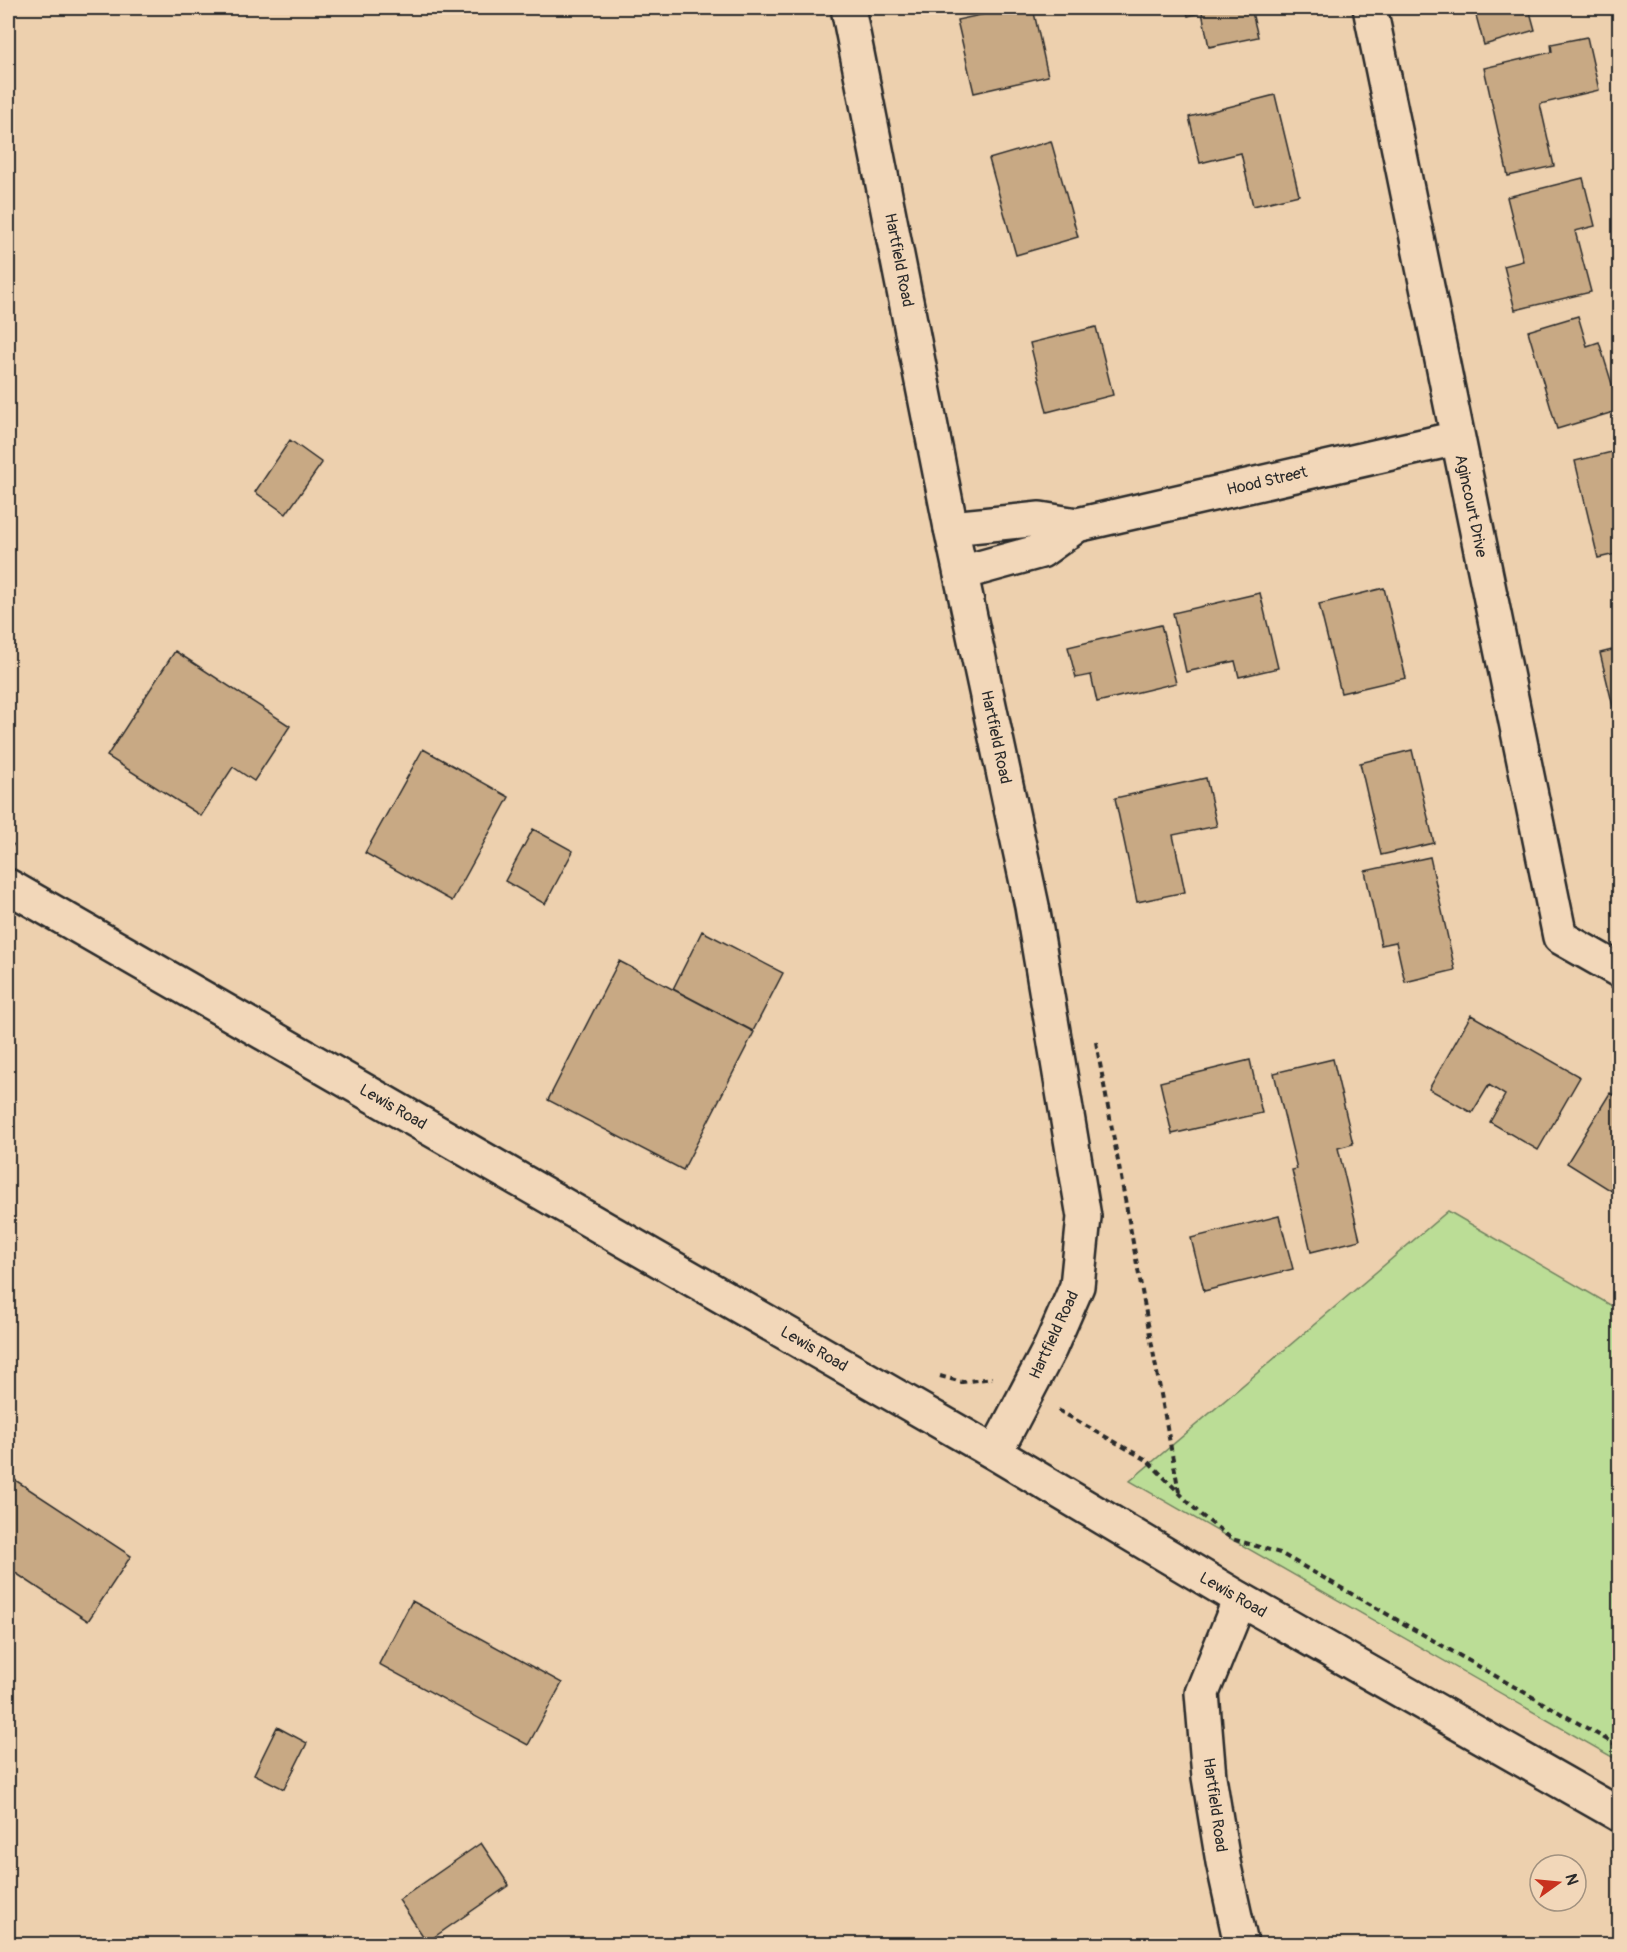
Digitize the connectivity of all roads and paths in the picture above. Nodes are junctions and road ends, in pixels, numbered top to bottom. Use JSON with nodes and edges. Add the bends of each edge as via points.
{"nodes":[{"id":1,"x":848,"y":8,"type":"edge"},
{"id":2,"x":1370,"y":8,"type":"edge"},
{"id":3,"x":1457,"y":438,"type":"junction"},
{"id":4,"x":1077,"y":525,"type":"junction"},
{"id":5,"x":951,"y":528,"type":"junction"},
{"id":6,"x":961,"y":573,"type":"junction"},
{"id":7,"x":8,"y":886,"type":"edge"},
{"id":8,"x":1620,"y":971,"type":"edge"},
{"id":9,"x":992,"y":1378,"type":"dead end"},
{"id":10,"x":1026,"y":1394,"type":"junction"},
{"id":11,"x":995,"y":1453,"type":"junction"},
{"id":12,"x":1240,"y":1599,"type":"junction"},
{"id":13,"x":1620,"y":1747,"type":"edge"},
{"id":14,"x":1620,"y":1815,"type":"edge"},
{"id":15,"x":1241,"y":1944,"type":"edge"}],
"edges":[{"from":1,"to":5,"type":"street","name":"Hartfield Road"},
{"from":2,"to":3,"type":"street","name":"Agincourt Drive"},
{"from":3,"to":4,"type":"street","name":"Hood Street"},
{"from":3,"to":8,"type":"street","name":"Agincourt Drive","via":[[1560,937]]},
{"from":4,"to":5,"type":"street","name":"Hood Street","via":[[1040,519]]},
{"from":4,"to":6,"type":"street","name":"Hood Street","via":[[1041,551]]},
{"from":5,"to":6,"type":"street","name":"Hartfield Road"},
{"from":6,"to":10,"type":"street","name":"Hartfield Road","via":[[1032,906],[1084,1216],[1077,1286]]},
{"from":7,"to":11,"type":"street","name":"Lewis Road"},
{"from":9,"to":10,"type":"path"},
{"from":10,"to":11,"type":"street","name":"Hartfield Road"},
{"from":10,"to":13,"type":"path","via":[[1147,1460],[1201,1515],[1232,1539],[1280,1553]]},
{"from":11,"to":12,"type":"street","name":"Lewis Road"},
{"from":12,"to":14,"type":"street","name":"Lewis Road"},
{"from":12,"to":15,"type":"street","name":"Hartfield Road","via":[[1202,1693],[1209,1777]]}]}
